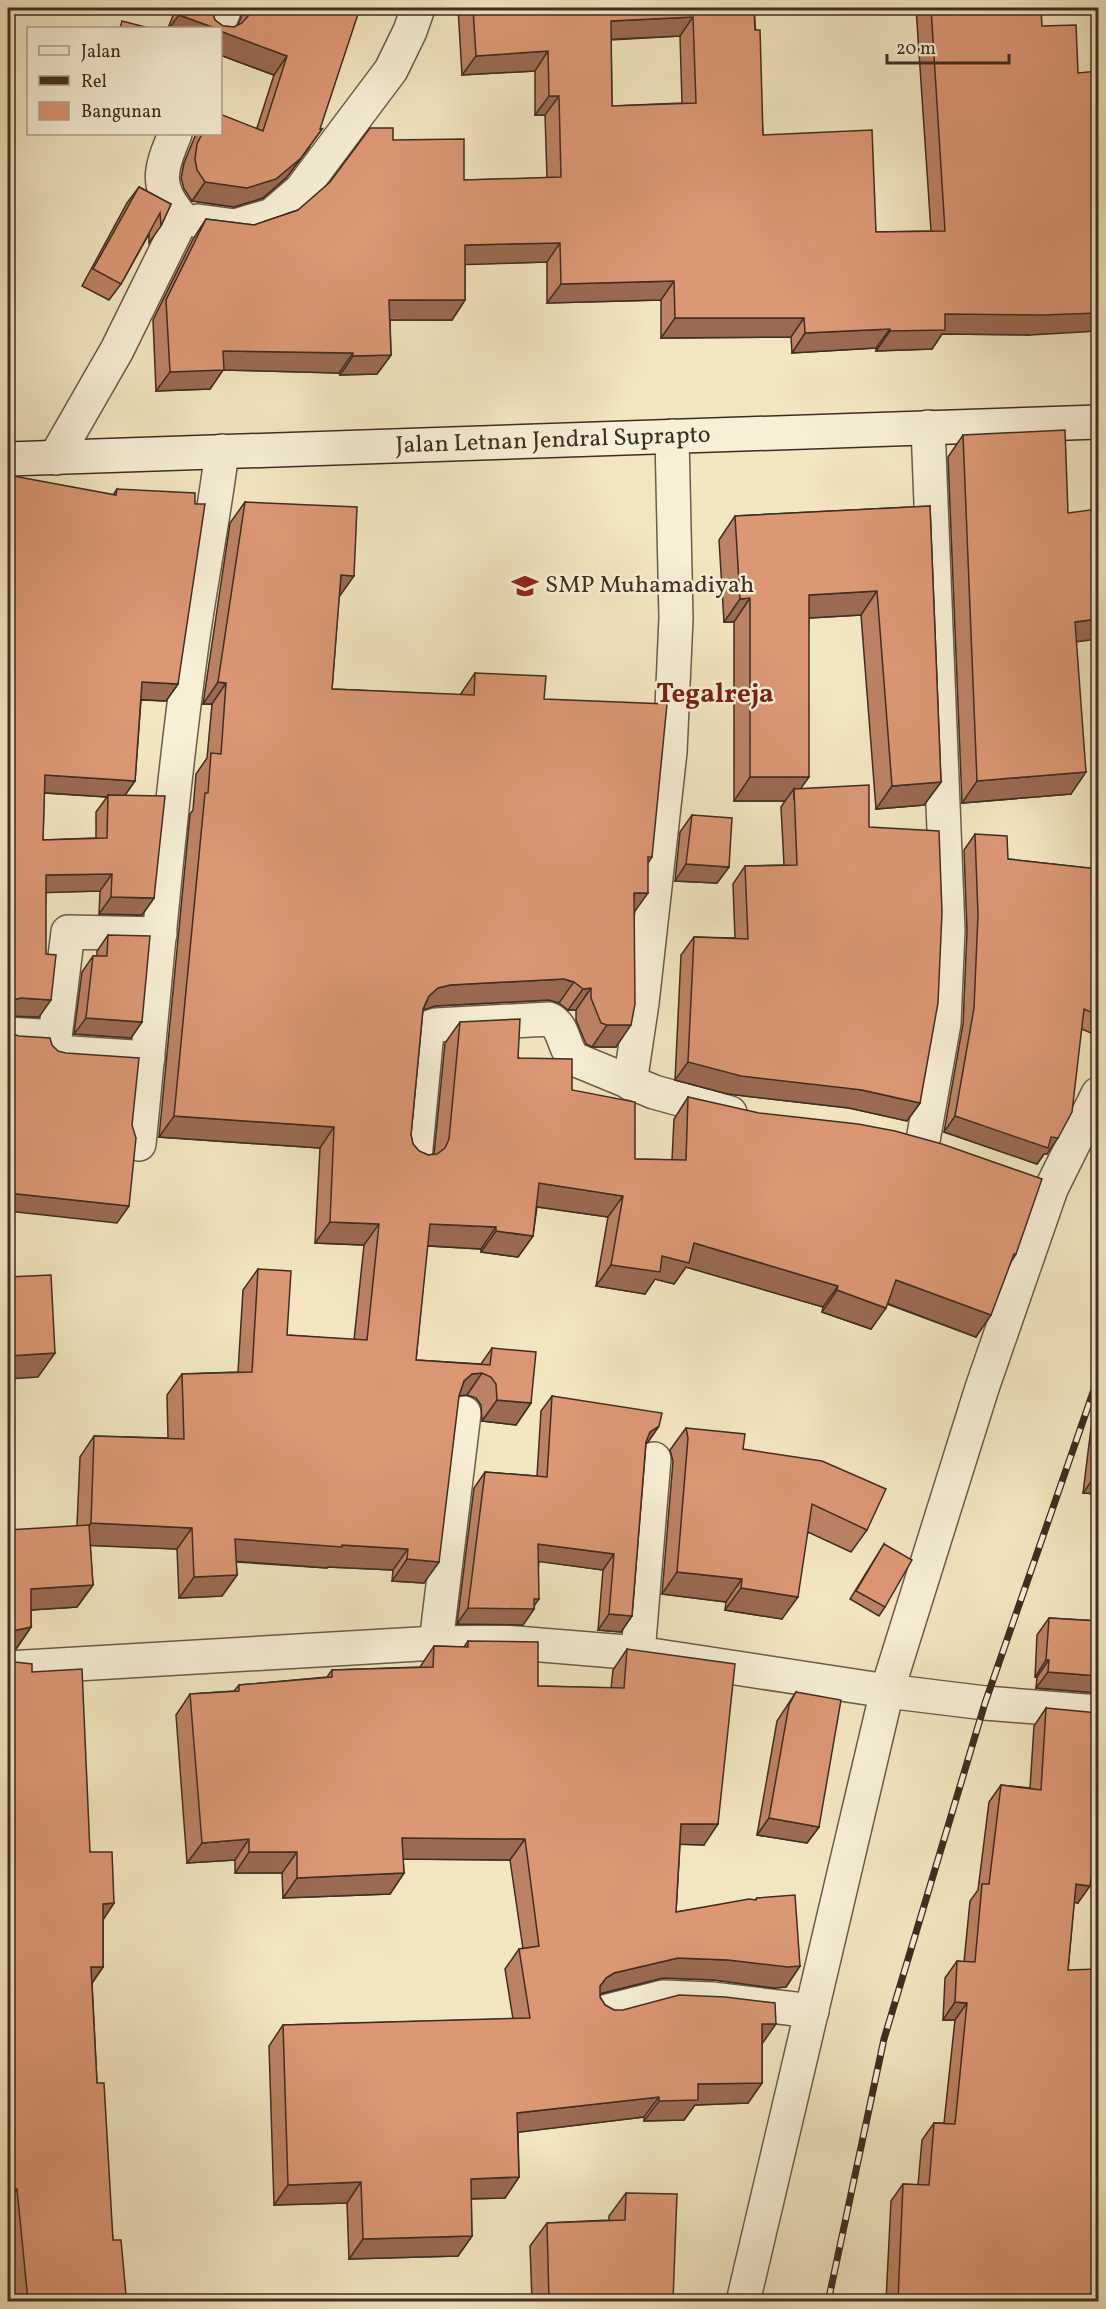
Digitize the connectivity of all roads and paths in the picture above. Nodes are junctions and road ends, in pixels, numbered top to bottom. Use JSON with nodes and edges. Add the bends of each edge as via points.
{"nodes":[{"id":1,"x":225,"y":8,"type":"edge"},
{"id":2,"x":418,"y":8,"type":"edge"},
{"id":3,"x":217,"y":27,"type":"edge"},
{"id":4,"x":175,"y":135,"type":"edge"},
{"id":5,"x":182,"y":218,"type":"junction"},
{"id":6,"x":1098,"y":422,"type":"edge"},
{"id":7,"x":928,"y":426,"type":"junction"},
{"id":8,"x":672,"y":436,"type":"junction"},
{"id":9,"x":222,"y":451,"type":"junction"},
{"id":10,"x":55,"y":458,"type":"junction"},
{"id":11,"x":8,"y":459,"type":"edge"},
{"id":12,"x":160,"y":934,"type":"junction"},
{"id":13,"x":8,"y":1034,"type":"edge"},
{"id":14,"x":55,"y":1037,"type":"junction"},
{"id":15,"x":148,"y":1058,"type":"junction"},
{"id":16,"x":630,"y":1083,"type":"junction"},
{"id":17,"x":1098,"y":1094,"type":"edge"},
{"id":18,"x":754,"y":1117,"type":"edge"},
{"id":19,"x":139,"y":1144,"type":"dead end"},
{"id":20,"x":955,"y":1156,"type":"edge"},
{"id":21,"x":415,"y":1158,"type":"edge"},
{"id":22,"x":1019,"y":1178,"type":"edge"},
{"id":23,"x":1051,"y":1189,"type":"junction"},
{"id":24,"x":464,"y":1413,"type":"edge"},
{"id":25,"x":654,"y":1459,"type":"dead end"},
{"id":26,"x":436,"y":1644,"type":"junction"},
{"id":27,"x":638,"y":1653,"type":"junction"},
{"id":28,"x":8,"y":1668,"type":"edge"},
{"id":29,"x":887,"y":1691,"type":"junction"},
{"id":30,"x":1098,"y":1712,"type":"edge"},
{"id":31,"x":812,"y":2011,"type":"junction"},
{"id":32,"x":604,"y":2012,"type":"edge"},
{"id":33,"x":743,"y":2301,"type":"edge"}],
"edges":[{"from":1,"to":3,"type":"street"},
{"from":2,"to":5,"type":"street","via":[[391,70],[302,190],[272,215],[235,226]]},
{"from":4,"to":5,"type":"street","via":[[163,163],[162,186],[168,203]]},
{"from":5,"to":10,"type":"street","via":[[117,350]]},
{"from":6,"to":7,"type":"street","name":"Jalan Letnan Jendral Suprapto"},
{"from":7,"to":8,"type":"street","name":"Jalan Letnan Jendral Suprapto"},
{"from":7,"to":20,"type":"street","via":[[948,930],[944,1023],[907,1142]]},
{"from":8,"to":9,"type":"street","name":"Jalan Letnan Jendral Suprapto"},
{"from":8,"to":16,"type":"street","via":[[676,618],[670,752]]},
{"from":9,"to":10,"type":"street","name":"Jalan Letnan Jendral Suprapto"},
{"from":9,"to":12,"type":"street","via":[[192,643]]},
{"from":10,"to":11,"type":"street","name":"Jalan Letnan Jendral Suprapto"},
{"from":12,"to":14,"type":"street","via":[[68,932]]},
{"from":12,"to":15,"type":"street"},
{"from":13,"to":14,"type":"street"},
{"from":14,"to":15,"type":"street","via":[[56,1052]]},
{"from":15,"to":19,"type":"street"},
{"from":16,"to":18,"type":"street","via":[[688,1103]]},
{"from":16,"to":21,"type":"street","via":[[574,1059],[567,1053],[558,1026],[549,1019],[430,1027]]},
{"from":17,"to":23,"type":"street"},
{"from":22,"to":23,"type":"street"},
{"from":23,"to":29,"type":"street","via":[[982,1388]]},
{"from":24,"to":26,"type":"street"},
{"from":25,"to":27,"type":"street"},
{"from":26,"to":27,"type":"street","via":[[505,1642]]},
{"from":26,"to":28,"type":"street"},
{"from":27,"to":29,"type":"street"},
{"from":29,"to":30,"type":"street"},
{"from":29,"to":31,"type":"street"},
{"from":31,"to":32,"type":"street","via":[[663,1997]]},
{"from":31,"to":33,"type":"street"}]}
